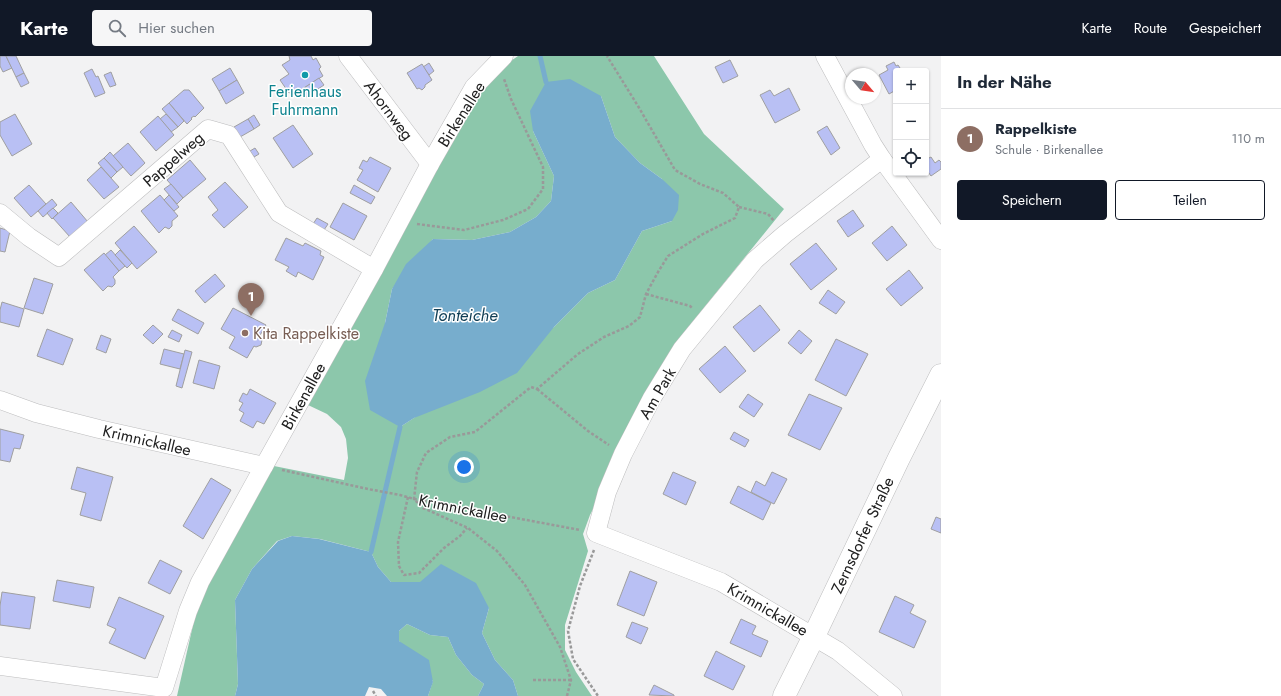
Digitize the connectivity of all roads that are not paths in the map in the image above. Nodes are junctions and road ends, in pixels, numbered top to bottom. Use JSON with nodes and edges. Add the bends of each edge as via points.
{"nodes":[{"id":1,"x":348,"y":56,"type":"edge"},
{"id":2,"x":825,"y":56,"type":"edge"},
{"id":3,"x":501,"y":59,"type":"edge"},
{"id":4,"x":882,"y":159,"type":"junction"},
{"id":5,"x":430,"y":164,"type":"junction"},
{"id":6,"x":0,"y":213,"type":"edge"},
{"id":7,"x":941,"y":240,"type":"edge"},
{"id":8,"x":374,"y":269,"type":"junction"},
{"id":9,"x":941,"y":375,"type":"edge"},
{"id":10,"x":0,"y":400,"type":"edge"},
{"id":11,"x":264,"y":466,"type":"junction"},
{"id":12,"x":596,"y":534,"type":"joint"},
{"id":13,"x":814,"y":636,"type":"junction"},
{"id":14,"x":0,"y":666,"type":"edge"},
{"id":15,"x":784,"y":696,"type":"edge"},
{"id":16,"x":893,"y":696,"type":"edge"}],
"edges":[{"from":1,"to":5,"type":"street","name":"Ahornweg"},
{"from":2,"to":4,"type":"street"},
{"from":3,"to":5,"type":"street","name":"Birkenallee","via":[[474,87]]},
{"from":4,"to":7,"type":"street"},
{"from":4,"to":12,"type":"street","name":"Am Park","via":[[755,260],[682,350],[652,398],[623,454],[607,492]]},
{"from":5,"to":8,"type":"street","name":"Birkenallee"},
{"from":6,"to":8,"type":"street","name":"Pappelweg","via":[[58,257],[208,128],[229,135],[279,213]]},
{"from":8,"to":11,"type":"street","name":"Birkenallee"},
{"from":9,"to":13,"type":"street","name":"Zernsdorfer Straße"},
{"from":10,"to":11,"type":"street","name":"Krimnickallee","via":[[36,413],[92,427]]},
{"from":11,"to":14,"type":"street","name":"Birkenallee","via":[[200,582],[188,611],[164,688]]},
{"from":12,"to":13,"type":"street","name":"Krimnickallee","via":[[721,582]]},
{"from":13,"to":15,"type":"street","name":"Zernsdorfer Straße"},
{"from":13,"to":16,"type":"street","name":"Krimnickallee","via":[[842,654]]}]}
